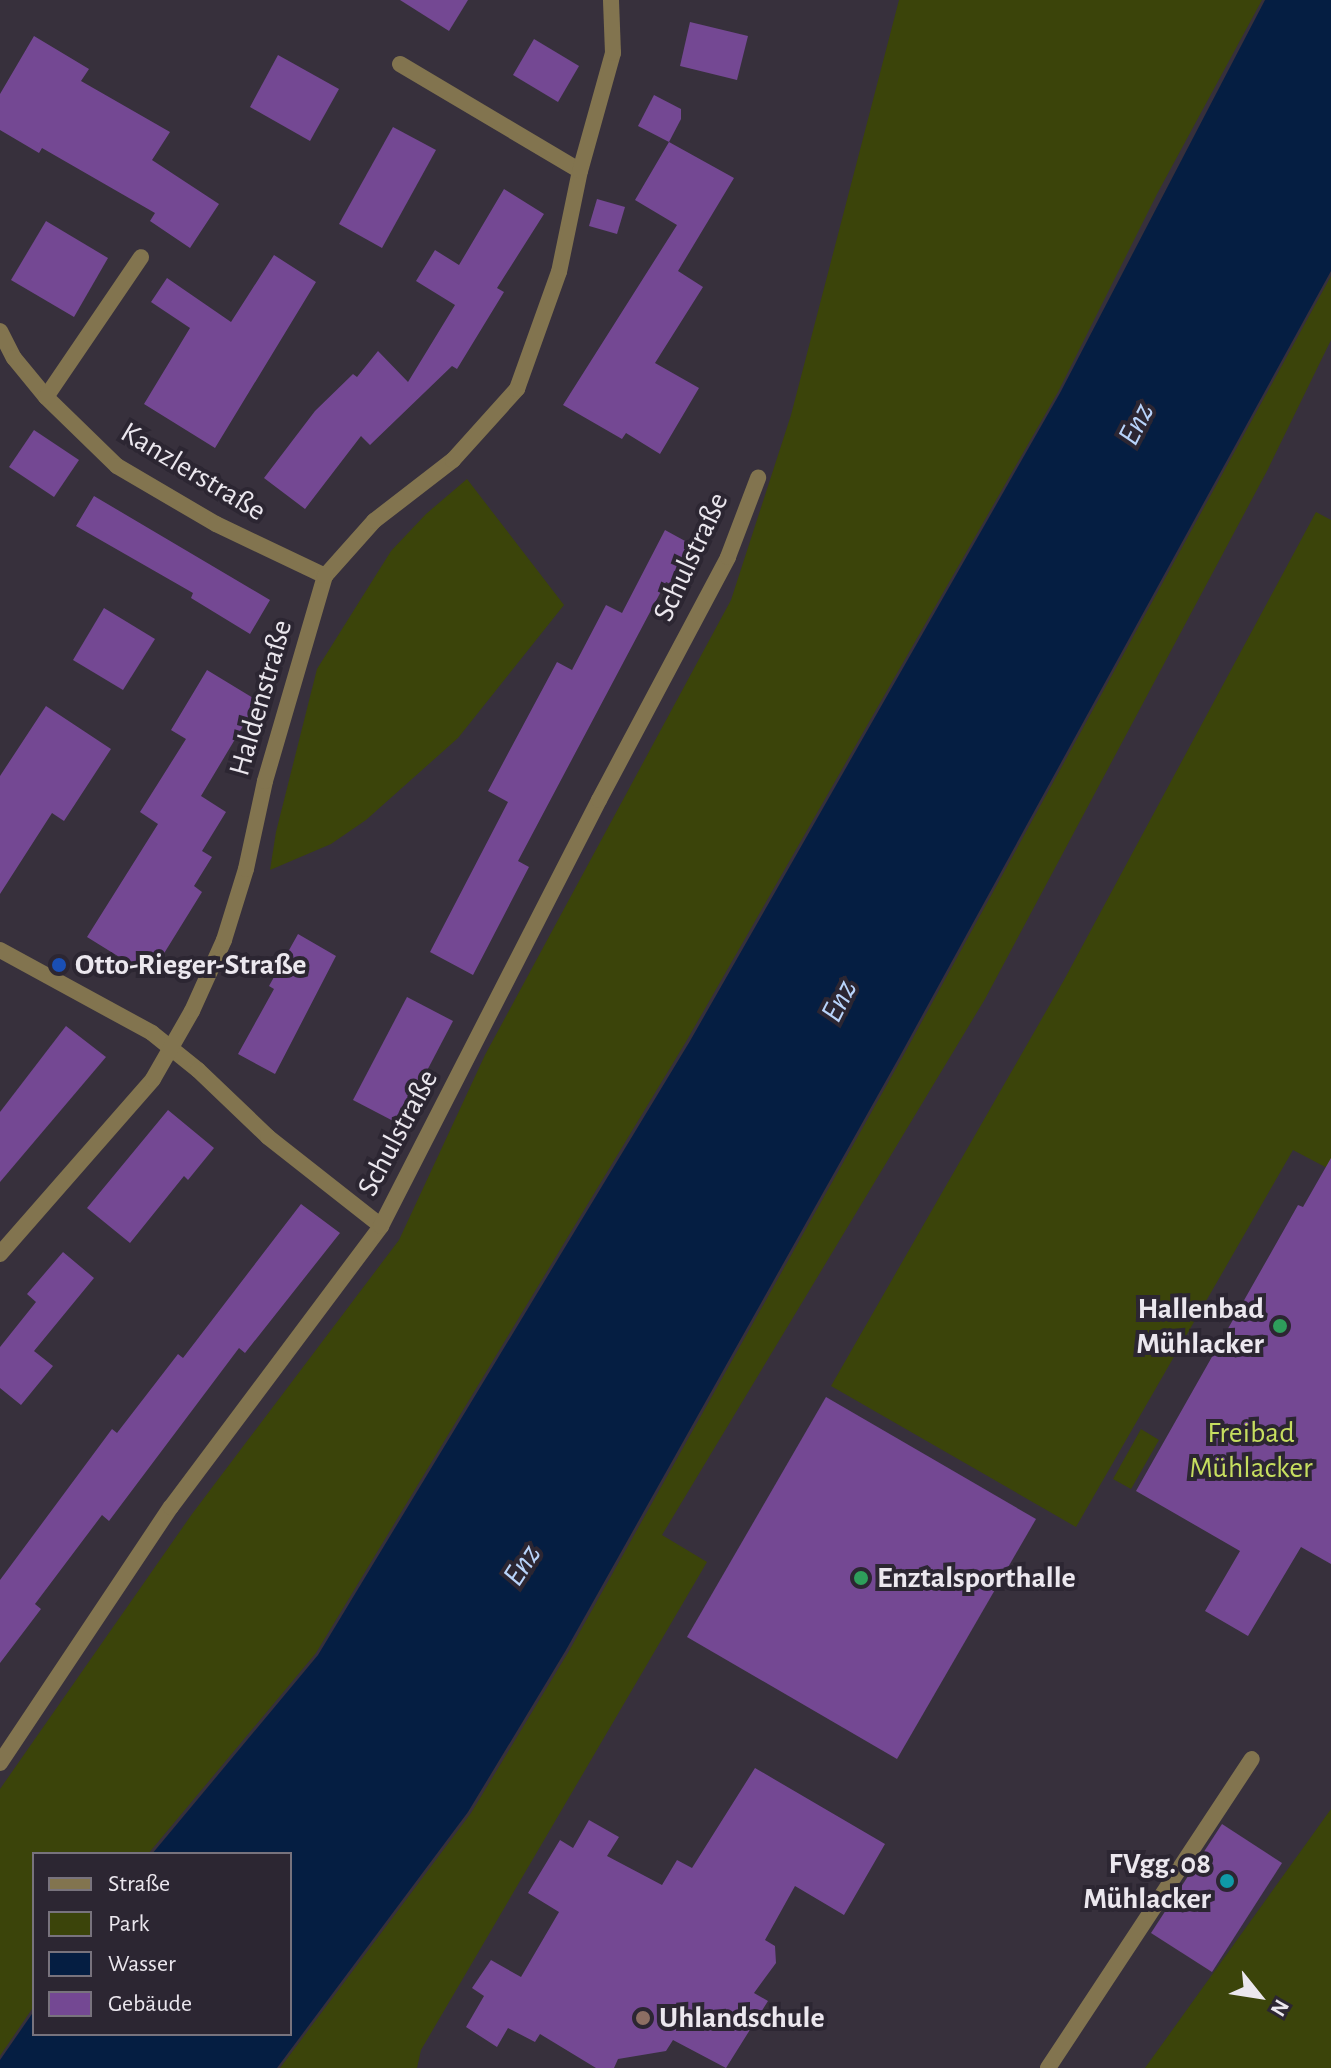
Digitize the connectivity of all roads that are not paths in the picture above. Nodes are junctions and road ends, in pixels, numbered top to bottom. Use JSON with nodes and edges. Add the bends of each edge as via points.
{"nodes":[{"id":1,"x":611,"y":0,"type":"edge"},
{"id":2,"x":400,"y":64,"type":"dead end"},
{"id":3,"x":580,"y":171,"type":"junction"},
{"id":4,"x":141,"y":257,"type":"dead end"},
{"id":5,"x":0,"y":331,"type":"edge"},
{"id":6,"x":46,"y":397,"type":"junction"},
{"id":7,"x":758,"y":478,"type":"dead end"},
{"id":8,"x":325,"y":576,"type":"junction"},
{"id":9,"x":0,"y":950,"type":"edge"},
{"id":10,"x":172,"y":1048,"type":"junction"},
{"id":11,"x":381,"y":1226,"type":"junction"},
{"id":12,"x":0,"y":1254,"type":"edge"},
{"id":13,"x":1252,"y":1759,"type":"dead end"},
{"id":14,"x":0,"y":1763,"type":"edge"},
{"id":15,"x":1048,"y":2068,"type":"edge"}],
"edges":[{"from":1,"to":3,"type":"street","name":"Haldenstraße","via":[[613,53]]},
{"from":2,"to":3,"type":"street"},
{"from":3,"to":8,"type":"street","name":"Haldenstraße","via":[[559,272],[517,389],[453,460],[374,521]]},
{"from":4,"to":6,"type":"street"},
{"from":5,"to":6,"type":"street","name":"Kanzlerstraße"},
{"from":6,"to":8,"type":"street","name":"Kanzlerstraße","via":[[117,466],[216,524]]},
{"from":7,"to":11,"type":"street","name":"Schulstraße","via":[[728,557]]},
{"from":8,"to":10,"type":"street","name":"Haldenstraße","via":[[224,940]]},
{"from":9,"to":10,"type":"street"},
{"from":10,"to":11,"type":"street","via":[[268,1137]]},
{"from":10,"to":12,"type":"street","name":"Haldenstraße","via":[[153,1079]]},
{"from":11,"to":14,"type":"street","name":"Schulstraße","via":[[171,1507]]},
{"from":13,"to":15,"type":"street"}]}
